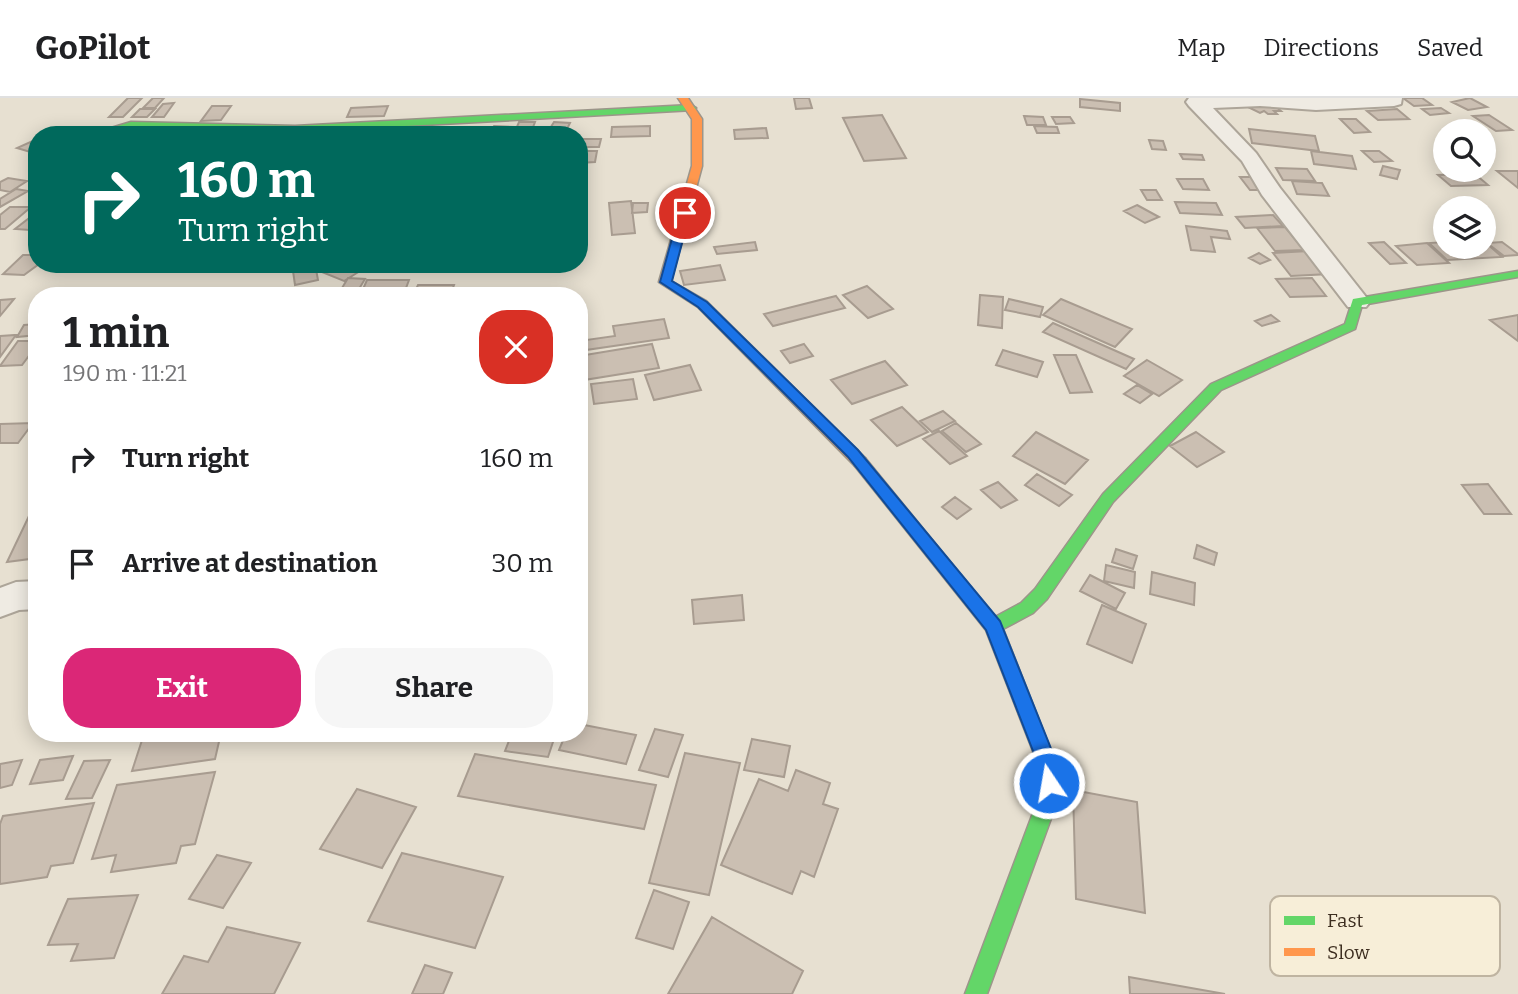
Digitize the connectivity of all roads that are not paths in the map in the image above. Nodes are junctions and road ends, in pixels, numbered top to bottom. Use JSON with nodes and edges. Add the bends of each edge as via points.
{"nodes":[{"id":1,"x":1268,"y":99,"type":"edge"},
{"id":2,"x":1187,"y":100,"type":"edge"},
{"id":3,"x":1394,"y":100,"type":"dead end"},
{"id":4,"x":687,"y":103,"type":"edge"},
{"id":5,"x":127,"y":126,"type":"edge"},
{"id":6,"x":172,"y":126,"type":"edge"},
{"id":7,"x":340,"y":126,"type":"edge"},
{"id":8,"x":1518,"y":274,"type":"edge"},
{"id":9,"x":1357,"y":302,"type":"junction"},
{"id":10,"x":28,"y":595,"type":"edge"},
{"id":11,"x":0,"y":603,"type":"edge"},
{"id":12,"x":993,"y":626,"type":"junction"},
{"id":13,"x":976,"y":994,"type":"edge"}],
"edges":[{"from":1,"to":2,"type":"street"},
{"from":1,"to":3,"type":"street","via":[[1316,104]]},
{"from":2,"to":9,"type":"street","via":[[1262,173],[1270,190]]},
{"from":4,"to":7,"type":"street"},
{"from":4,"to":12,"type":"street","via":[[697,119],[697,166],[666,282],[702,304],[853,453]]},
{"from":5,"to":6,"type":"street"},
{"from":8,"to":9,"type":"street"},
{"from":9,"to":12,"type":"street","via":[[1351,326],[1239,375],[1199,402],[1108,498],[1041,594],[1027,608]]},
{"from":10,"to":11,"type":"street"},
{"from":12,"to":13,"type":"street","via":[[1042,751],[1049,783],[1044,813]]}]}
